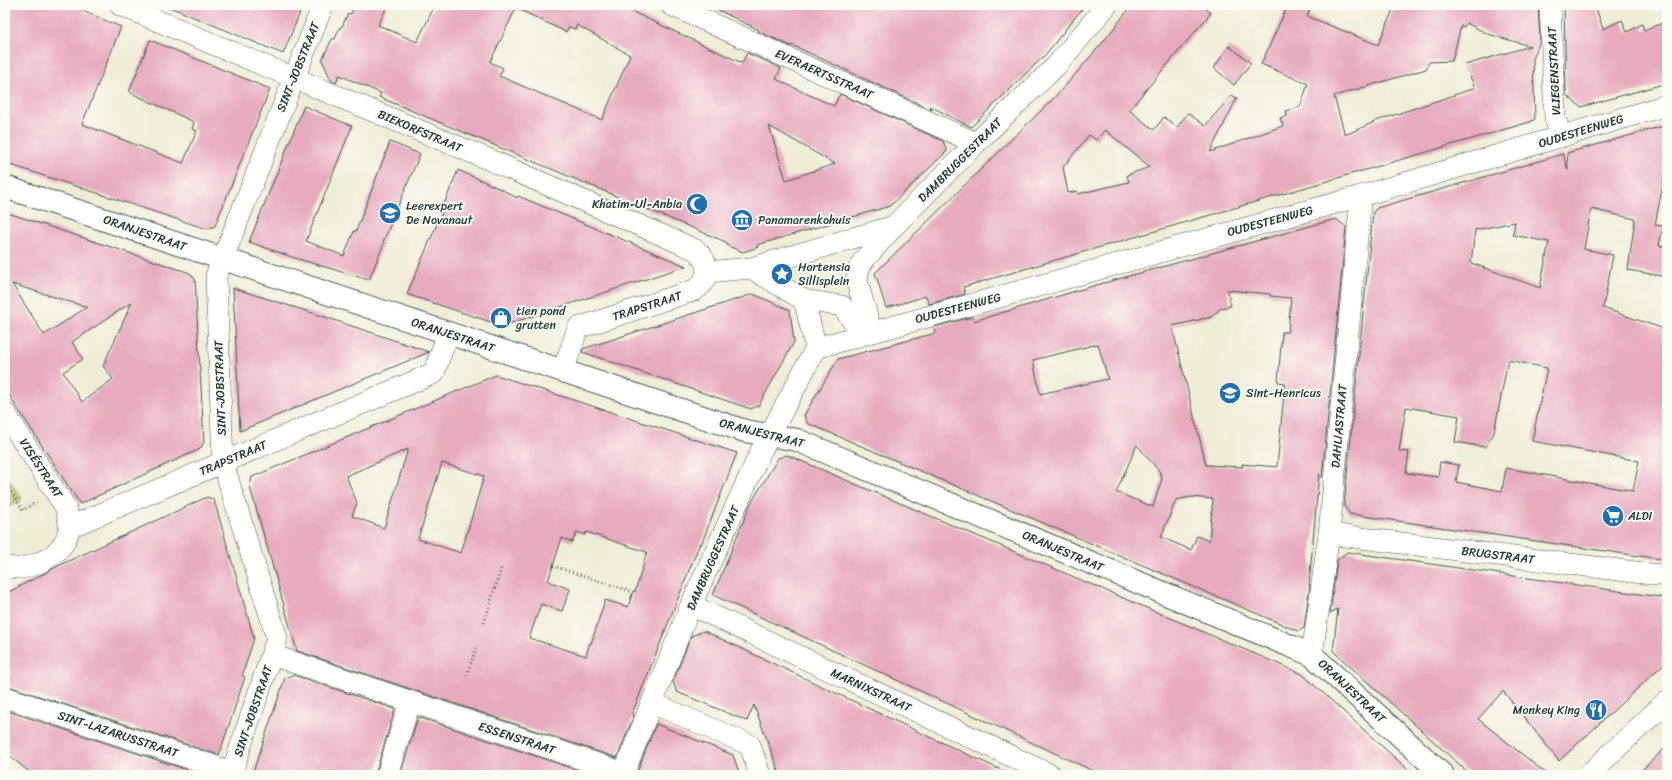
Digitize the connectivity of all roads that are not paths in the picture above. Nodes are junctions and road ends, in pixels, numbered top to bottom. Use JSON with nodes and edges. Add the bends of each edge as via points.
{"nodes":[{"id":1,"x":120,"y":5,"type":"edge"},
{"id":2,"x":323,"y":5,"type":"edge"},
{"id":3,"x":671,"y":5,"type":"edge"},
{"id":4,"x":1107,"y":5,"type":"edge"},
{"id":5,"x":1550,"y":5,"type":"edge"},
{"id":6,"x":293,"y":77,"type":"junction"},
{"id":7,"x":1667,"y":105,"type":"edge"},
{"id":8,"x":1561,"y":137,"type":"junction"},
{"id":9,"x":976,"y":143,"type":"junction"},
{"id":10,"x":5,"y":186,"type":"edge"},
{"id":11,"x":1361,"y":196,"type":"junction"},
{"id":12,"x":894,"y":226,"type":"junction"},
{"id":13,"x":222,"y":259,"type":"junction"},
{"id":14,"x":751,"y":268,"type":"junction"},
{"id":15,"x":707,"y":272,"type":"junction"},
{"id":16,"x":804,"y":300,"type":"junction"},
{"id":17,"x":871,"y":331,"type":"junction"},
{"id":18,"x":448,"y":333,"type":"junction"},
{"id":19,"x":816,"y":348,"type":"junction"},
{"id":20,"x":563,"y":371,"type":"junction"},
{"id":21,"x":5,"y":413,"type":"edge"},
{"id":22,"x":769,"y":435,"type":"junction"},
{"id":23,"x":223,"y":463,"type":"junction"},
{"id":24,"x":70,"y":527,"type":"junction"},
{"id":25,"x":1329,"y":534,"type":"junction"},
{"id":26,"x":5,"y":566,"type":"edge"},
{"id":27,"x":1667,"y":576,"type":"edge"},
{"id":28,"x":691,"y":605,"type":"junction"},
{"id":29,"x":272,"y":655,"type":"junction"},
{"id":30,"x":1312,"y":655,"type":"junction"},
{"id":31,"x":5,"y":697,"type":"edge"},
{"id":32,"x":1667,"y":701,"type":"edge"},
{"id":33,"x":410,"y":702,"type":"junction"},
{"id":34,"x":652,"y":703,"type":"junction"},
{"id":35,"x":232,"y":774,"type":"edge"},
{"id":36,"x":624,"y":774,"type":"edge"},
{"id":37,"x":387,"y":775,"type":"edge"},
{"id":38,"x":760,"y":775,"type":"edge"},
{"id":39,"x":1051,"y":775,"type":"edge"},
{"id":40,"x":1443,"y":775,"type":"edge"},
{"id":41,"x":1588,"y":775,"type":"edge"}],
"edges":[{"from":1,"to":6,"type":"street","name":"BIEKORFSTRAAT"},
{"from":2,"to":6,"type":"street","name":"SINT-JOBSTRAAT"},
{"from":3,"to":9,"type":"street","name":"EVERAERTSSTRAAT"},
{"from":4,"to":9,"type":"street","name":"DAMBRUGGESTRAAT","via":[[1056,66]]},
{"from":5,"to":8,"type":"street","name":"VLIEGENSTRAAT","via":[[1555,118]]},
{"from":6,"to":13,"type":"street","name":"SINT-JOBSTRAAT"},
{"from":6,"to":15,"type":"street","name":"BIEKORFSTRAAT","via":[[696,250],[705,262]]},
{"from":7,"to":8,"type":"street","name":"OUDESTEENWEG"},
{"from":8,"to":11,"type":"street","name":"OUDESTEENWEG"},
{"from":9,"to":12,"type":"street","name":"DAMBRUGGESTRAAT"},
{"from":10,"to":13,"type":"street","name":"ORANJESTRAAT"},
{"from":11,"to":17,"type":"street","name":"OUDESTEENWEG"},
{"from":11,"to":25,"type":"street","name":"DAHLIASTRAAT"},
{"from":12,"to":14,"type":"street"},
{"from":12,"to":17,"type":"street","name":"DAMBRUGGESTRAAT","via":[[863,261],[858,271],[857,282]]},
{"from":13,"to":18,"type":"street","name":"ORANJESTRAAT"},
{"from":13,"to":23,"type":"street","name":"SINT-JOBSTRAAT","via":[[216,276]]},
{"from":14,"to":15,"type":"street"},
{"from":14,"to":16,"type":"street"},
{"from":15,"to":20,"type":"street","name":"TRAPSTRAAT","via":[[706,279],[695,290],[578,328]]},
{"from":16,"to":17,"type":"street","via":[[842,306],[854,324]]},
{"from":16,"to":19,"type":"street"},
{"from":17,"to":19,"type":"street"},
{"from":18,"to":20,"type":"street","name":"ORANJESTRAAT"},
{"from":18,"to":23,"type":"street","name":"TRAPSTRAAT","via":[[434,374]]},
{"from":19,"to":22,"type":"street","name":"DAMBRUGGESTRAAT"},
{"from":20,"to":22,"type":"street","name":"ORANJESTRAAT","via":[[745,432]]},
{"from":21,"to":24,"type":"street","name":"VISÉSTRAAT","via":[[66,508]]},
{"from":22,"to":28,"type":"street","name":"DAMBRUGGESTRAAT"},
{"from":22,"to":30,"type":"street","name":"ORANJESTRAAT","via":[[797,440]]},
{"from":23,"to":24,"type":"street","name":"TRAPSTRAAT"},
{"from":23,"to":29,"type":"street","name":"SINT-JOBSTRAAT","via":[[277,638]]},
{"from":24,"to":26,"type":"street","via":[[63,544],[53,555],[26,567]]},
{"from":25,"to":27,"type":"street","name":"BRUGSTRAAT"},
{"from":25,"to":30,"type":"street","name":"DAHLIASTRAAT"},
{"from":28,"to":34,"type":"street","name":"DAMBRUGGESTRAAT"},
{"from":28,"to":39,"type":"street","name":"MARNIXSTRAAT"},
{"from":29,"to":33,"type":"street","name":"ESSENSTRAAT"},
{"from":29,"to":35,"type":"street","name":"SINT-JOBSTRAAT"},
{"from":30,"to":40,"type":"street","name":"ORANJESTRAAT"},
{"from":31,"to":35,"type":"street","name":"SINT-LAZARUSSTRAAT"},
{"from":32,"to":41,"type":"street"},
{"from":33,"to":36,"type":"street","name":"ESSENSTRAAT"},
{"from":33,"to":37,"type":"street"},
{"from":34,"to":36,"type":"street","name":"DAMBRUGGESTRAAT"},
{"from":34,"to":38,"type":"street","via":[[750,746]]}]}
